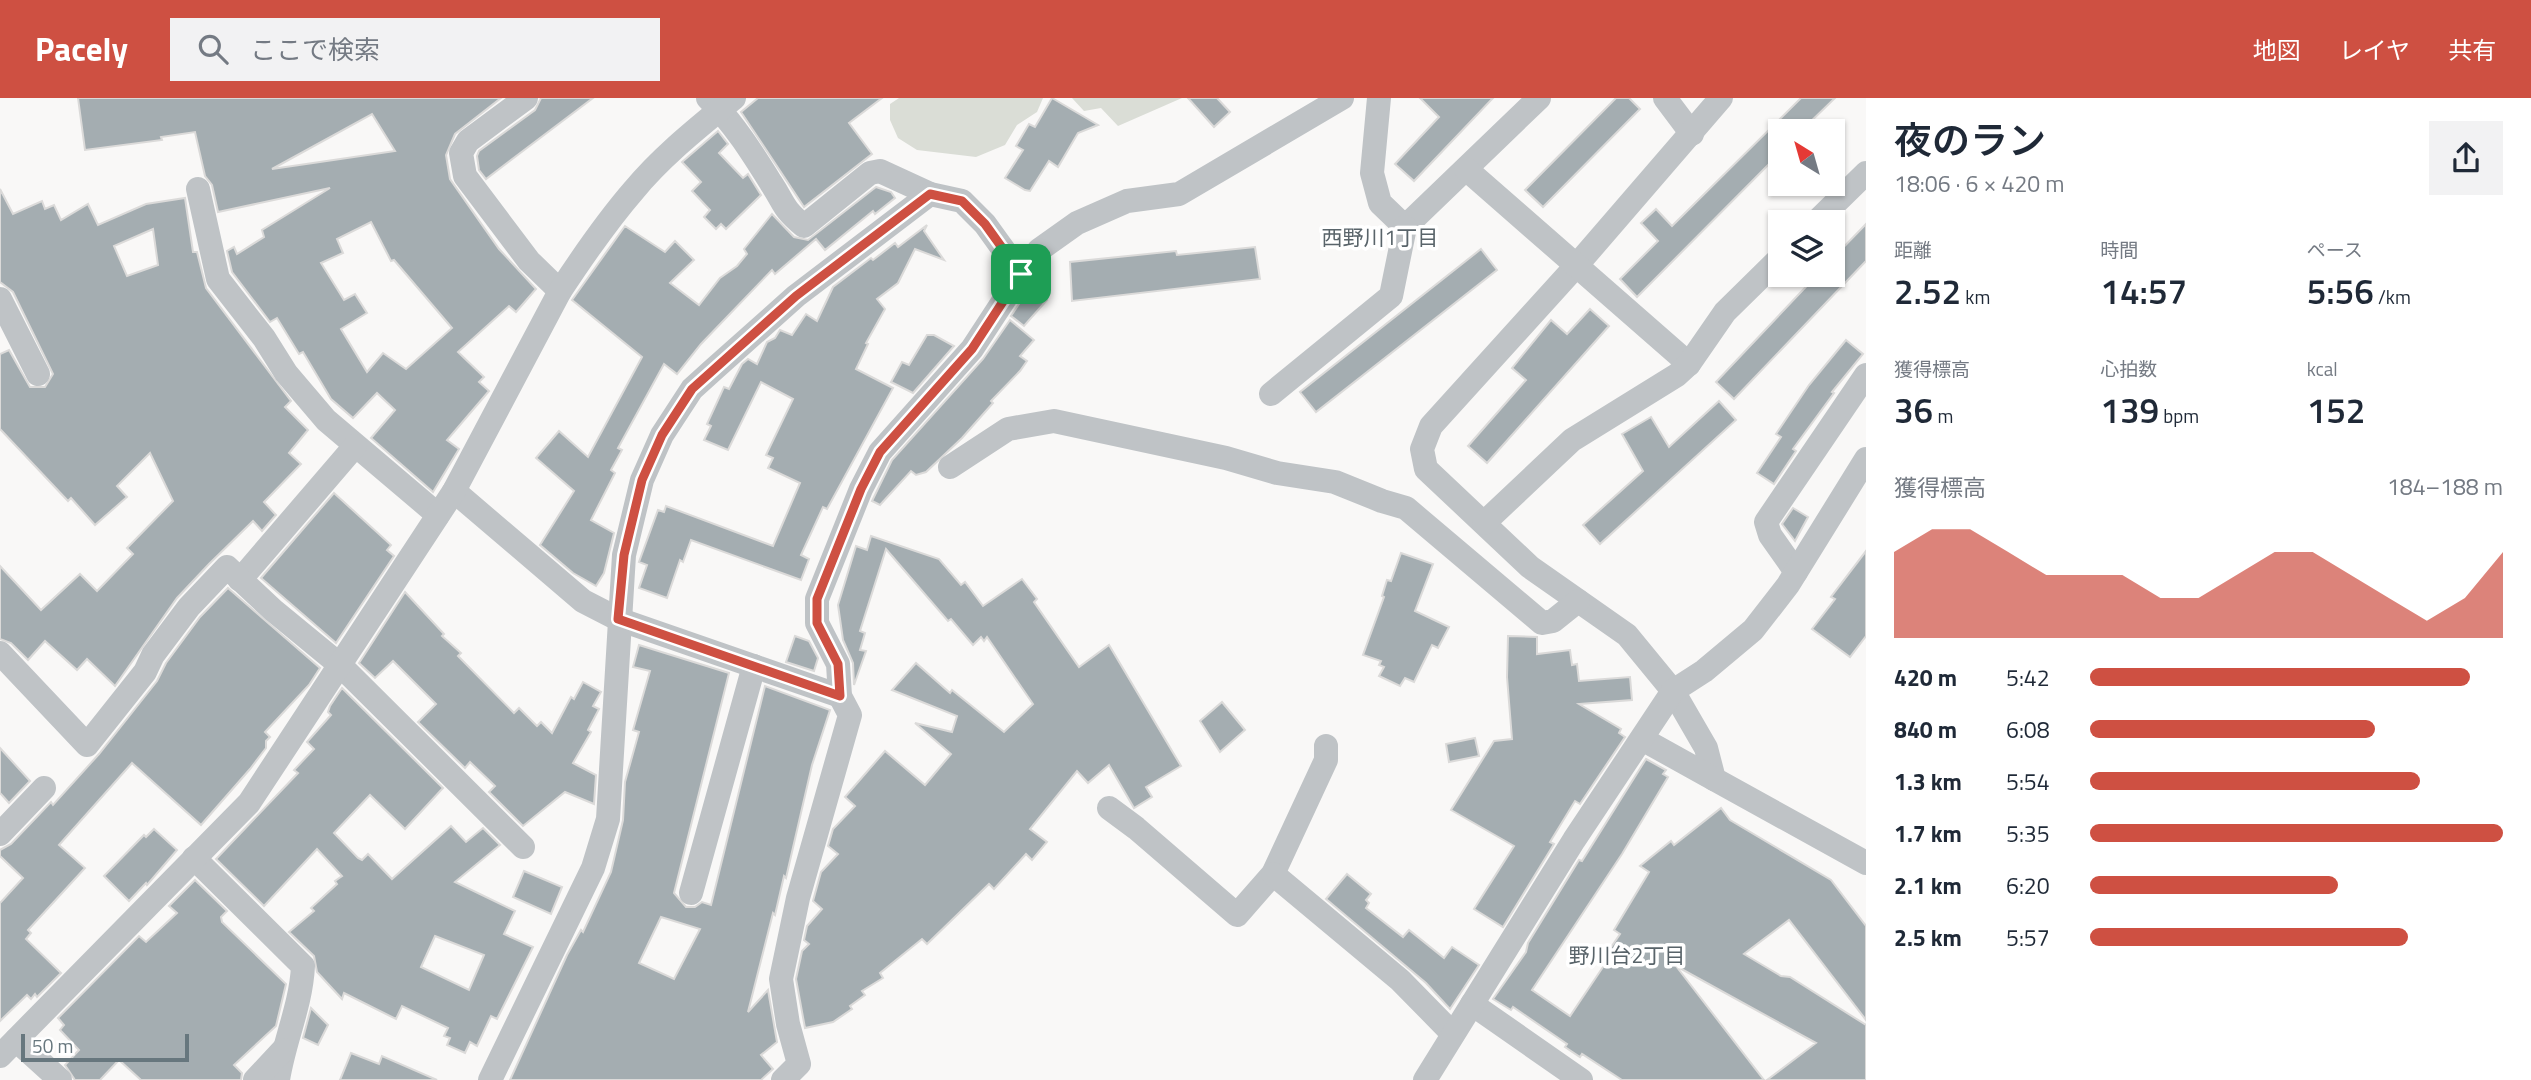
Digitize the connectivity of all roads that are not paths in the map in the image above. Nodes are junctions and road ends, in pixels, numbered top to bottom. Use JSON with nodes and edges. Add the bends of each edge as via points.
{"nodes":[{"id":1,"x":526,"y":98,"type":"edge"},
{"id":2,"x":1342,"y":98,"type":"edge"},
{"id":3,"x":1379,"y":98,"type":"edge"},
{"id":4,"x":1539,"y":98,"type":"edge"},
{"id":5,"x":1665,"y":98,"type":"edge"},
{"id":6,"x":1721,"y":98,"type":"edge"},
{"id":7,"x":720,"y":102,"type":"edge"},
{"id":8,"x":1692,"y":134,"type":"junction"},
{"id":9,"x":1466,"y":169,"type":"junction"},
{"id":10,"x":1866,"y":173,"type":"edge"},
{"id":11,"x":198,"y":189,"type":"dead end"},
{"id":12,"x":930,"y":194,"type":"junction"},
{"id":13,"x":1828,"y":210,"type":"edge"},
{"id":14,"x":1405,"y":227,"type":"junction"},
{"id":15,"x":1576,"y":266,"type":"junction"},
{"id":16,"x":1768,"y":270,"type":"edge"},
{"id":17,"x":1021,"y":274,"type":"junction"},
{"id":18,"x":560,"y":291,"type":"junction"},
{"id":19,"x":0,"y":299,"type":"edge"},
{"id":20,"x":1689,"y":364,"type":"junction"},
{"id":21,"x":38,"y":374,"type":"dead end"},
{"id":22,"x":1866,"y":375,"type":"edge"},
{"id":23,"x":1271,"y":394,"type":"dead end"},
{"id":24,"x":355,"y":446,"type":"junction"},
{"id":25,"x":1866,"y":459,"type":"edge"},
{"id":26,"x":950,"y":467,"type":"dead end"},
{"id":27,"x":454,"y":491,"type":"junction"},
{"id":28,"x":438,"y":515,"type":"junction"},
{"id":29,"x":1484,"y":523,"type":"junction"},
{"id":30,"x":1796,"y":572,"type":"junction"},
{"id":31,"x":240,"y":580,"type":"junction"},
{"id":32,"x":1578,"y":601,"type":"junction"},
{"id":33,"x":618,"y":619,"type":"junction"},
{"id":34,"x":0,"y":653,"type":"edge"},
{"id":35,"x":340,"y":665,"type":"junction"},
{"id":36,"x":754,"y":666,"type":"junction"},
{"id":37,"x":1673,"y":691,"type":"junction"},
{"id":38,"x":840,"y":696,"type":"junction"},
{"id":39,"x":1642,"y":739,"type":"junction"},
{"id":40,"x":1326,"y":746,"type":"dead end"},
{"id":41,"x":1714,"y":779,"type":"junction"},
{"id":42,"x":44,"y":788,"type":"dead end"},
{"id":43,"x":1109,"y":808,"type":"dead end"},
{"id":44,"x":0,"y":834,"type":"edge"},
{"id":45,"x":523,"y":846,"type":"dead end"},
{"id":46,"x":194,"y":858,"type":"junction"},
{"id":47,"x":1866,"y":863,"type":"edge"},
{"id":48,"x":1273,"y":874,"type":"junction"},
{"id":49,"x":691,"y":893,"type":"dead end"},
{"id":50,"x":1472,"y":1004,"type":"junction"},
{"id":51,"x":1453,"y":1034,"type":"junction"},
{"id":52,"x":8,"y":1048,"type":"edge"},
{"id":53,"x":282,"y":1050,"type":"junction"},
{"id":54,"x":1554,"y":1072,"type":"edge"},
{"id":55,"x":60,"y":1080,"type":"edge"},
{"id":56,"x":255,"y":1080,"type":"edge"},
{"id":57,"x":278,"y":1080,"type":"edge"},
{"id":58,"x":490,"y":1080,"type":"edge"},
{"id":59,"x":783,"y":1080,"type":"edge"},
{"id":60,"x":1425,"y":1080,"type":"edge"},
{"id":61,"x":1581,"y":1080,"type":"edge"}],
"edges":[{"from":1,"to":18,"type":"street","via":[[468,141],[461,153],[466,177],[528,261]]},
{"from":2,"to":17,"type":"street","via":[[1179,194],[1127,201],[1077,223],[1040,250]]},
{"from":3,"to":14,"type":"street","via":[[1372,173],[1380,203]]},
{"from":4,"to":9,"type":"street"},
{"from":5,"to":8,"type":"street"},
{"from":6,"to":8,"type":"street"},
{"from":7,"to":12,"type":"street","via":[[786,211],[804,226],[870,173],[880,171]]},
{"from":7,"to":18,"type":"street","via":[[634,189]]},
{"from":8,"to":15,"type":"street"},
{"from":9,"to":14,"type":"street"},
{"from":9,"to":15,"type":"street"},
{"from":10,"to":13,"type":"street"},
{"from":11,"to":24,"type":"street","via":[[218,279],[286,373]]},
{"from":12,"to":17,"type":"street","via":[[962,201]]},
{"from":12,"to":33,"type":"street","via":[[796,296],[692,389],[662,435],[642,480],[624,555]]},
{"from":14,"to":23,"type":"street","via":[[1391,296]]},
{"from":15,"to":20,"type":"street"},
{"from":15,"to":29,"type":"street","via":[[1431,426],[1422,449],[1426,468]]},
{"from":16,"to":20,"type":"street","via":[[1725,312]]},
{"from":17,"to":38,"type":"street","via":[[972,349],[880,452],[861,489],[817,599],[817,623],[838,664]]},
{"from":18,"to":27,"type":"street"},
{"from":19,"to":21,"type":"street"},
{"from":20,"to":29,"type":"street","via":[[1573,440]]},
{"from":22,"to":30,"type":"street","via":[[1766,522]]},
{"from":24,"to":28,"type":"street"},
{"from":24,"to":31,"type":"street"},
{"from":25,"to":30,"type":"street"},
{"from":26,"to":32,"type":"street","via":[[1008,429],[1054,421],[1277,473],[1335,482],[1406,508],[1542,623],[1563,615]]},
{"from":27,"to":28,"type":"street"},
{"from":27,"to":33,"type":"street","via":[[583,601]]},
{"from":28,"to":35,"type":"street"},
{"from":29,"to":32,"type":"street","via":[[1530,566]]},
{"from":30,"to":37,"type":"street","via":[[1753,630]]},
{"from":31,"to":34,"type":"street","via":[[228,567],[189,607],[87,745]]},
{"from":31,"to":35,"type":"street"},
{"from":32,"to":37,"type":"street","via":[[1627,635]]},
{"from":33,"to":36,"type":"street"},
{"from":33,"to":58,"type":"street","via":[[608,819],[593,868]]},
{"from":35,"to":45,"type":"street"},
{"from":35,"to":46,"type":"street","via":[[249,803]]},
{"from":36,"to":38,"type":"street"},
{"from":36,"to":49,"type":"street"},
{"from":37,"to":39,"type":"street"},
{"from":37,"to":41,"type":"street","via":[[1706,748]]},
{"from":38,"to":59,"type":"street","via":[[850,715],[780,979],[799,1064]]},
{"from":39,"to":41,"type":"street"},
{"from":39,"to":50,"type":"street"},
{"from":40,"to":48,"type":"street","via":[[1326,760]]},
{"from":41,"to":47,"type":"street"},
{"from":42,"to":44,"type":"street"},
{"from":43,"to":48,"type":"street","via":[[1237,915]]},
{"from":46,"to":52,"type":"street"},
{"from":46,"to":53,"type":"street","via":[[303,966],[302,992]]},
{"from":48,"to":51,"type":"street","via":[[1400,980]]},
{"from":50,"to":51,"type":"street"},
{"from":50,"to":54,"type":"street"},
{"from":51,"to":60,"type":"street"},
{"from":52,"to":55,"type":"street"},
{"from":53,"to":56,"type":"street"},
{"from":53,"to":57,"type":"street"},
{"from":54,"to":61,"type":"street"}]}
